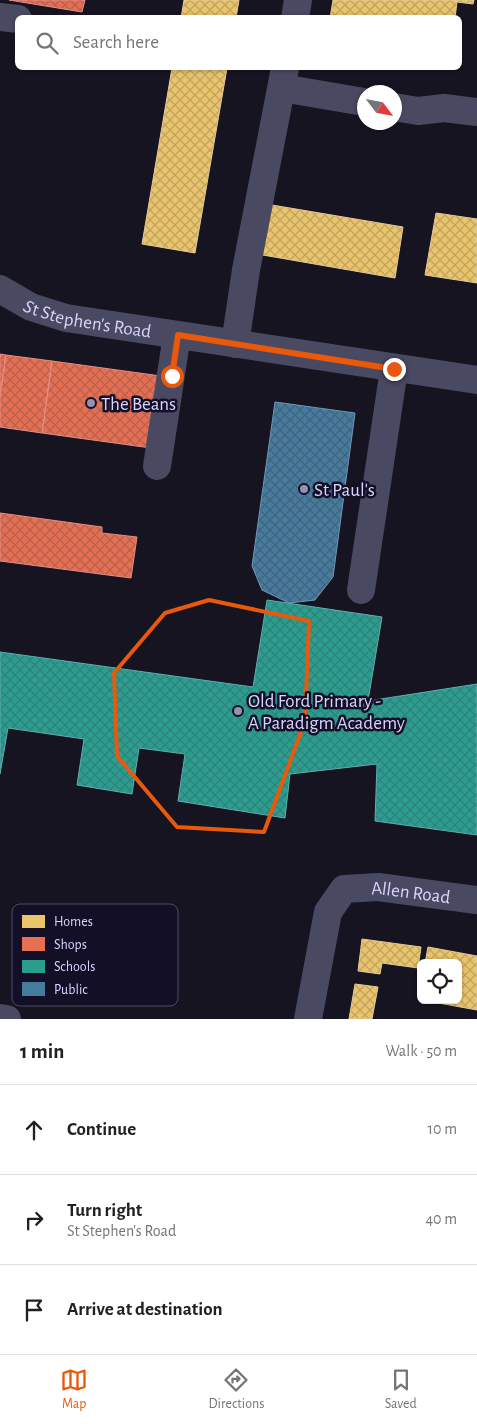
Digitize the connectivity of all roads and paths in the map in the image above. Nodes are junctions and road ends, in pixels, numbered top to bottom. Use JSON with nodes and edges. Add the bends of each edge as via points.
{"nodes":[{"id":1,"x":298,"y":0,"type":"edge"},
{"id":2,"x":295,"y":15,"type":"edge"},
{"id":3,"x":0,"y":16,"type":"edge"},
{"id":4,"x":15,"y":18,"type":"edge"},
{"id":5,"x":284,"y":78,"type":"edge"},
{"id":6,"x":357,"y":100,"type":"edge"},
{"id":7,"x":402,"y":108,"type":"edge"},
{"id":8,"x":477,"y":112,"type":"edge"},
{"id":9,"x":0,"y":289,"type":"edge"},
{"id":10,"x":178,"y":335,"type":"junction"},
{"id":11,"x":235,"y":344,"type":"junction"},
{"id":12,"x":394,"y":369,"type":"junction"},
{"id":13,"x":477,"y":380,"type":"edge"},
{"id":14,"x":157,"y":466,"type":"dead end"},
{"id":15,"x":361,"y":590,"type":"dead end"},
{"id":16,"x":477,"y":900,"type":"edge"},
{"id":17,"x":0,"y":1018,"type":"edge"},
{"id":18,"x":7,"y":1019,"type":"edge"},
{"id":19,"x":308,"y":1019,"type":"edge"}],
"edges":[{"from":1,"to":2,"type":"street"},
{"from":3,"to":4,"type":"street"},
{"from":5,"to":6,"type":"street"},
{"from":5,"to":11,"type":"street","via":[[246,270]]},
{"from":7,"to":8,"type":"street"},
{"from":9,"to":10,"type":"street","name":"St Stephen's Road","via":[[31,308],[66,318]]},
{"from":10,"to":11,"type":"street","name":"St Stephen's Road"},
{"from":10,"to":14,"type":"street"},
{"from":11,"to":12,"type":"street","name":"St Stephen's Road"},
{"from":12,"to":13,"type":"street","name":"St Stephen's Road"},
{"from":12,"to":15,"type":"street"},
{"from":16,"to":19,"type":"street","name":"Allen Road","via":[[378,886],[344,888],[328,912]]},
{"from":17,"to":18,"type":"street"}]}
